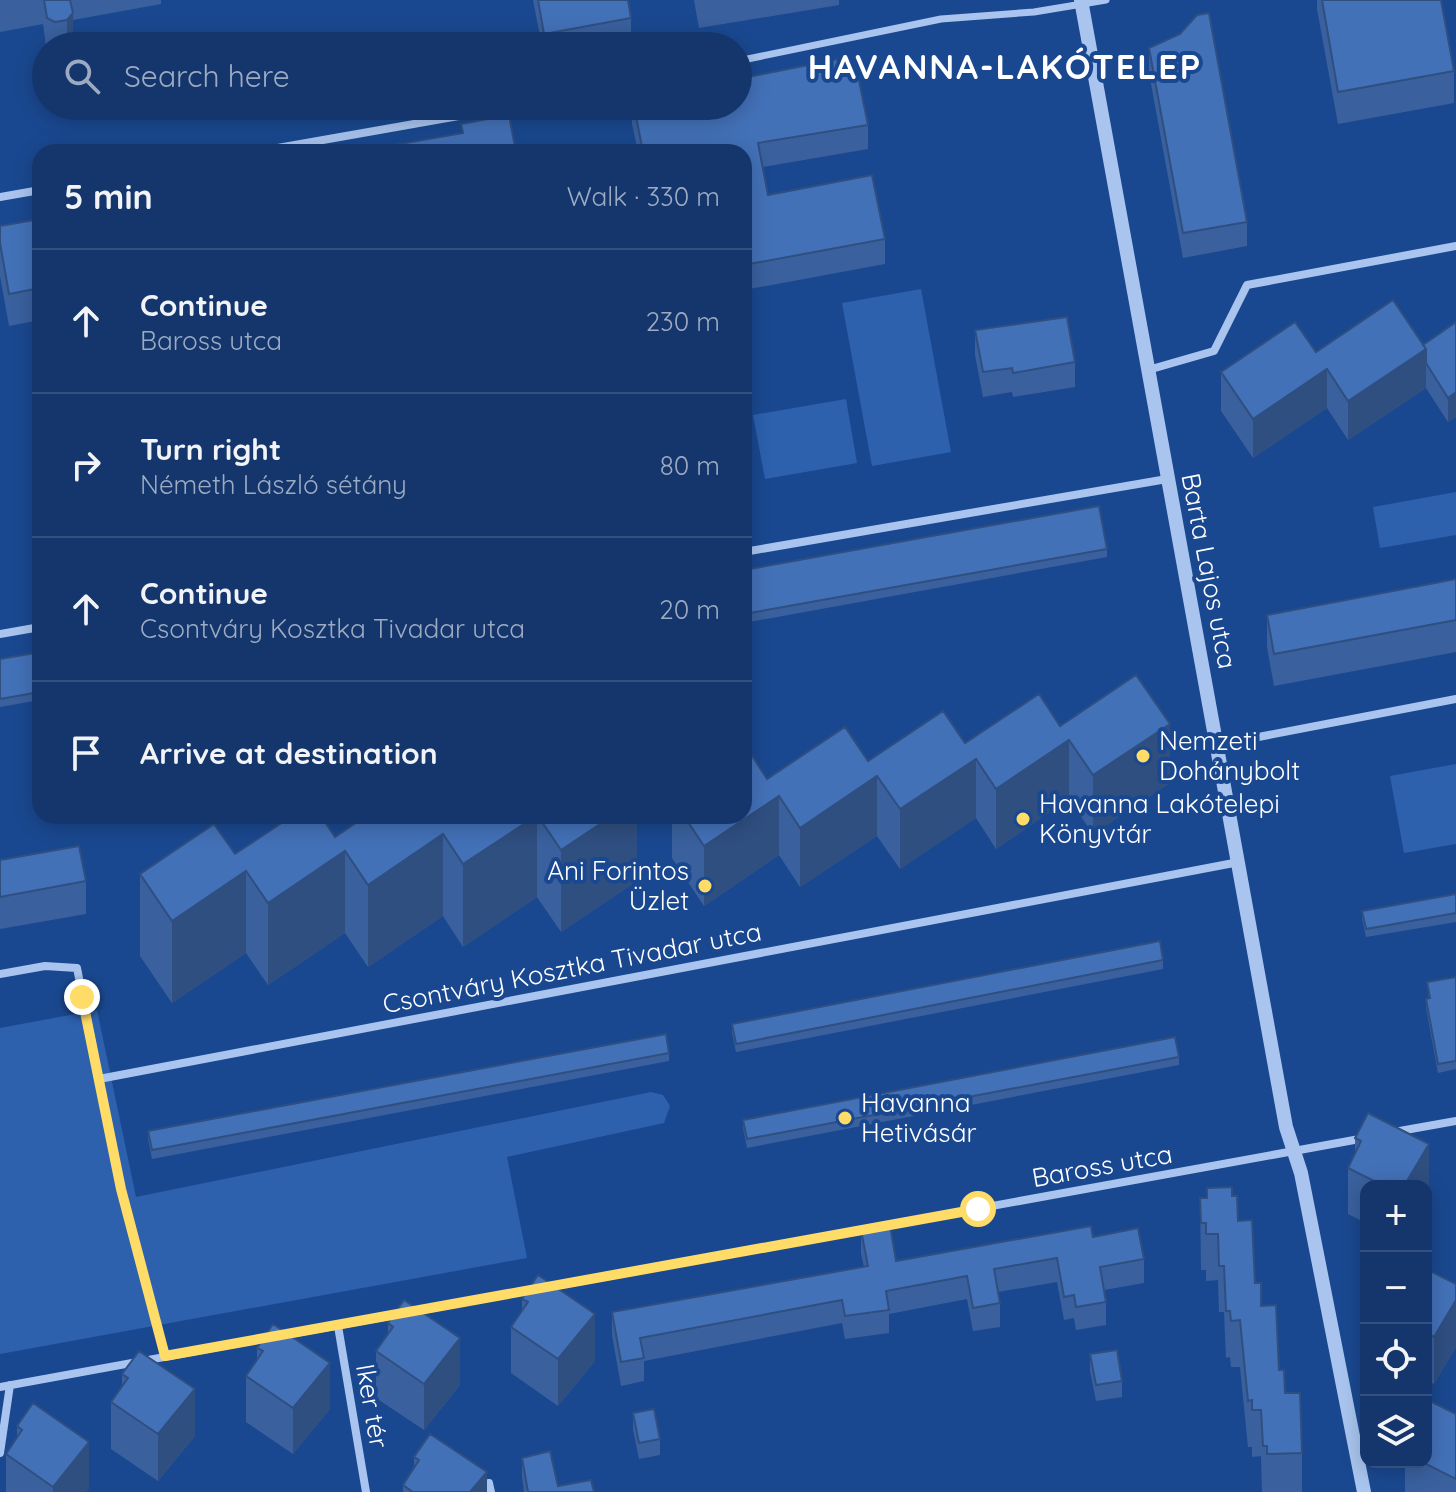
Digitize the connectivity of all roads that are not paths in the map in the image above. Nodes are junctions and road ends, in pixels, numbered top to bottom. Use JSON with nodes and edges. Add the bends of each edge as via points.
{"nodes":[{"id":1,"x":1106,"y":0,"type":"edge"},
{"id":2,"x":1081,"y":2,"type":"edge"},
{"id":3,"x":752,"y":58,"type":"edge"},
{"id":4,"x":437,"y":120,"type":"edge"},
{"id":5,"x":300,"y":144,"type":"edge"},
{"id":6,"x":32,"y":191,"type":"edge"},
{"id":7,"x":0,"y":197,"type":"edge"},
{"id":8,"x":1456,"y":246,"type":"edge"},
{"id":9,"x":1147,"y":370,"type":"junction"},
{"id":10,"x":1167,"y":479,"type":"junction"},
{"id":11,"x":752,"y":551,"type":"edge"},
{"id":12,"x":32,"y":628,"type":"edge"},
{"id":13,"x":0,"y":634,"type":"edge"},
{"id":14,"x":1456,"y":699,"type":"edge"},
{"id":15,"x":1217,"y":745,"type":"junction"},
{"id":16,"x":1239,"y":862,"type":"junction"},
{"id":17,"x":0,"y":974,"type":"edge"},
{"id":18,"x":99,"y":1079,"type":"junction"},
{"id":19,"x":1456,"y":1121,"type":"edge"},
{"id":20,"x":1293,"y":1151,"type":"junction"},
{"id":21,"x":338,"y":1326,"type":"junction"},
{"id":22,"x":165,"y":1356,"type":"junction"},
{"id":23,"x":5,"y":1386,"type":"edge"},
{"id":24,"x":0,"y":1453,"type":"edge"},
{"id":25,"x":366,"y":1492,"type":"edge"},
{"id":26,"x":1364,"y":1492,"type":"edge"}],
"edges":[{"from":1,"to":2,"type":"street"},
{"from":2,"to":3,"type":"street","via":[[941,19]]},
{"from":2,"to":9,"type":"street","name":"Barta Lajos utca"},
{"from":4,"to":5,"type":"street"},
{"from":6,"to":7,"type":"street"},
{"from":8,"to":9,"type":"street","via":[[1247,285],[1214,351]]},
{"from":9,"to":10,"type":"street","name":"Barta Lajos utca"},
{"from":10,"to":11,"type":"street"},
{"from":10,"to":15,"type":"street","name":"Barta Lajos utca"},
{"from":12,"to":13,"type":"street"},
{"from":14,"to":15,"type":"street"},
{"from":15,"to":16,"type":"street","name":"Barta Lajos utca"},
{"from":16,"to":18,"type":"street","name":"Csontváry Kosztka Tivadar utca"},
{"from":16,"to":20,"type":"street","name":"Barta Lajos utca"},
{"from":17,"to":18,"type":"street","via":[[45,966],[77,968]]},
{"from":18,"to":22,"type":"street","via":[[121,1189]]},
{"from":19,"to":20,"type":"street","name":"Baross utca"},
{"from":20,"to":21,"type":"street","name":"Baross utca"},
{"from":20,"to":26,"type":"street","name":"Barta Lajos utca"},
{"from":21,"to":22,"type":"street","name":"Baross utca"},
{"from":21,"to":25,"type":"street","name":"Iker tér"},
{"from":22,"to":23,"type":"street","name":"Baross utca"},
{"from":23,"to":24,"type":"street"}]}
